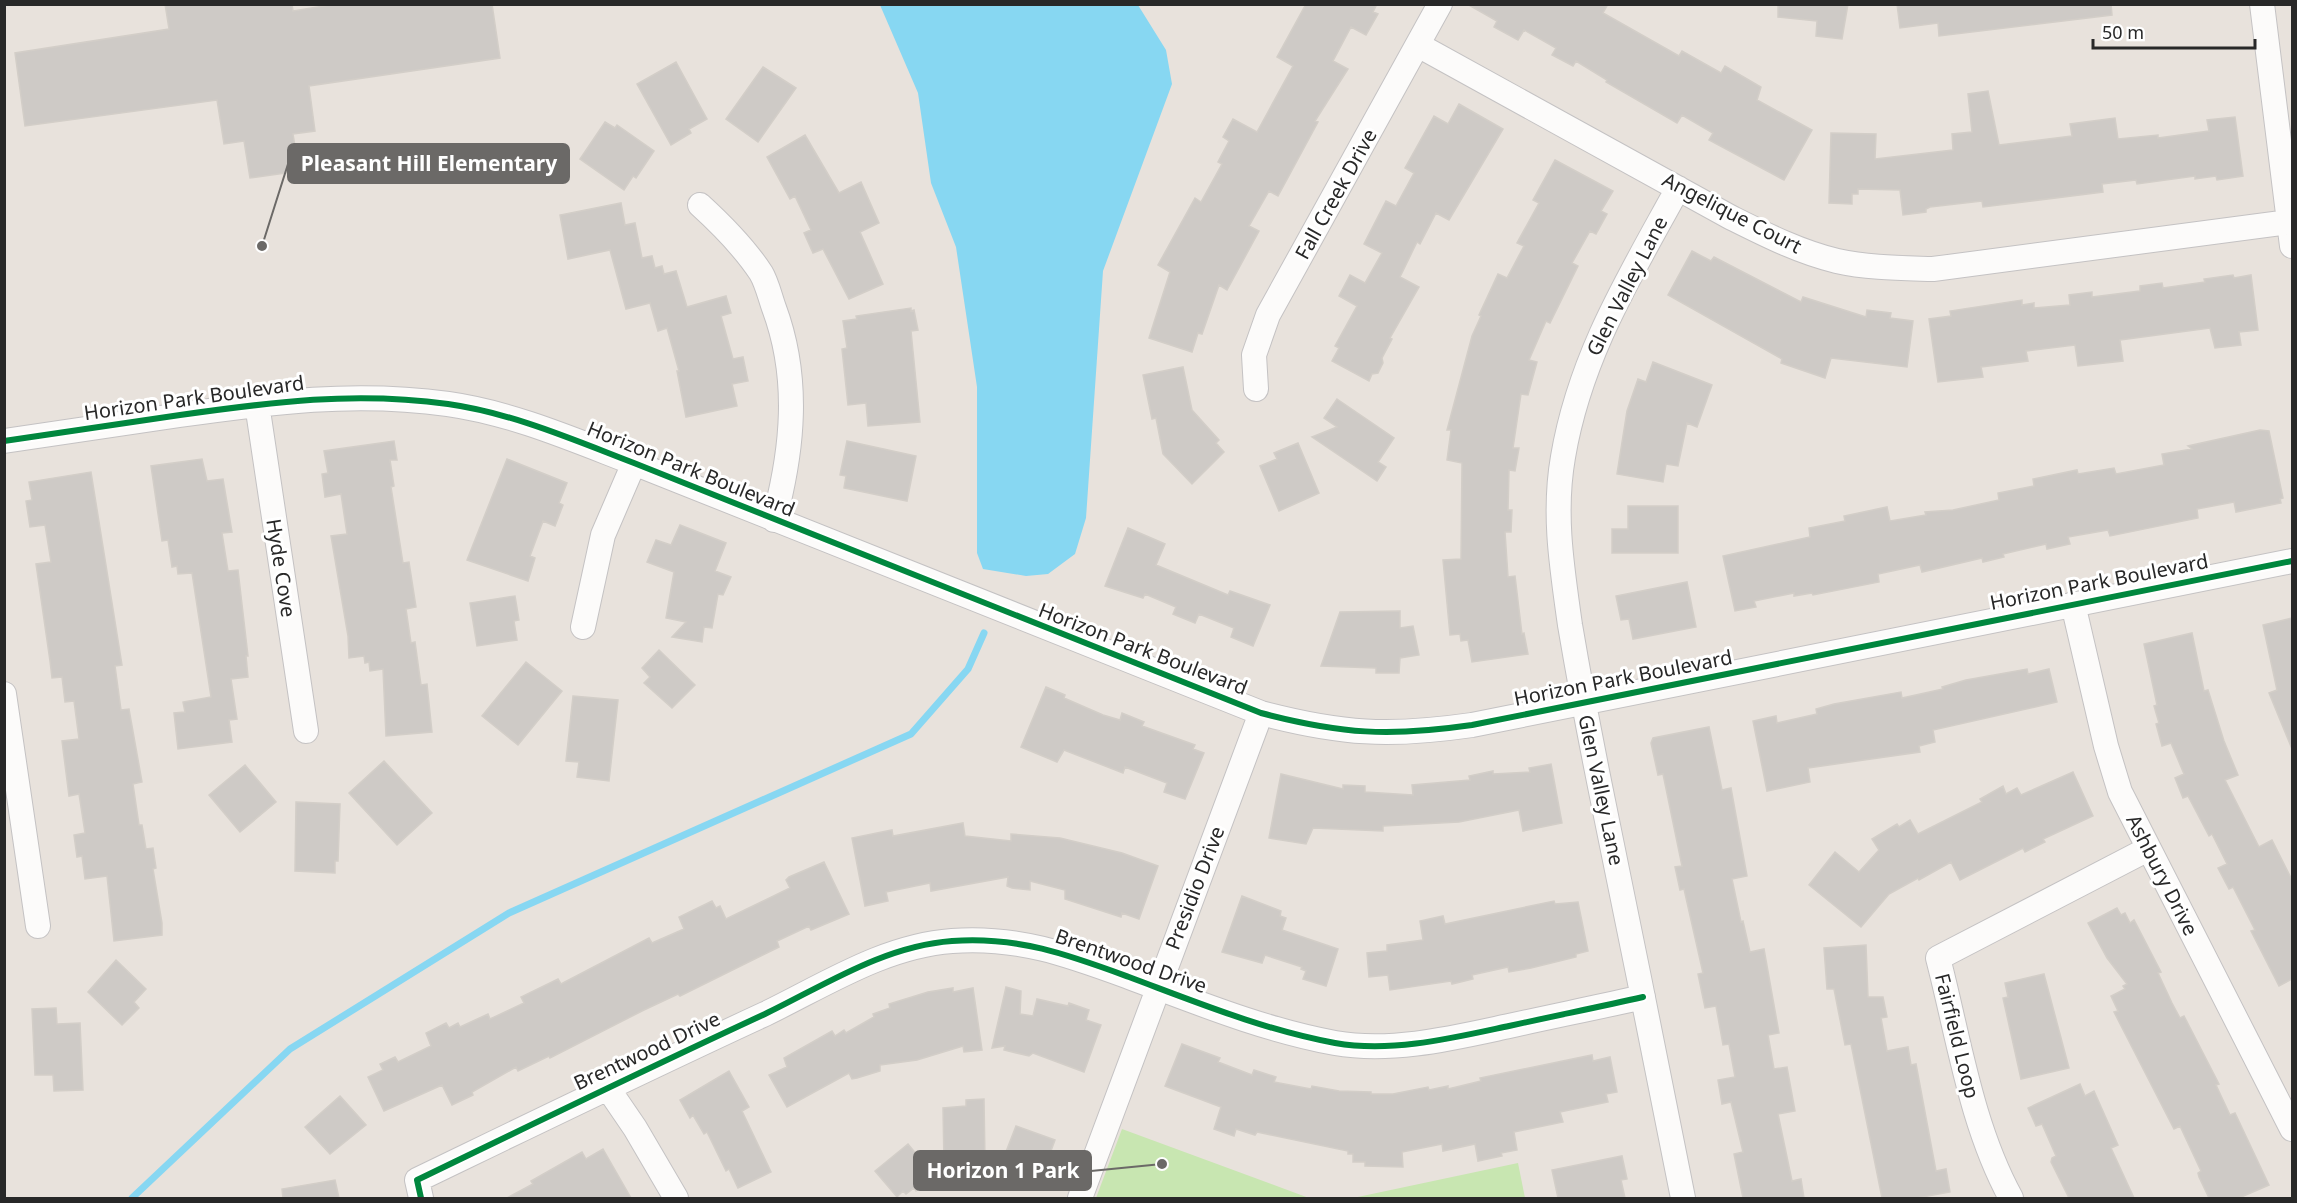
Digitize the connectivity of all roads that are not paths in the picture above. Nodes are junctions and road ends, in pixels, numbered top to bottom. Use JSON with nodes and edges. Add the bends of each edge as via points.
{"nodes":[{"id":1,"x":1440,"y":4,"type":"edge"},
{"id":2,"x":2262,"y":4,"type":"edge"},
{"id":3,"x":1418,"y":45,"type":"junction"},
{"id":4,"x":1678,"y":188,"type":"junction"},
{"id":5,"x":700,"y":205,"type":"dead end"},
{"id":6,"x":2289,"y":222,"type":"junction"},
{"id":7,"x":2292,"y":246,"type":"edge"},
{"id":8,"x":1256,"y":389,"type":"dead end"},
{"id":9,"x":256,"y":404,"type":"junction"},
{"id":10,"x":4,"y":441,"type":"edge"},
{"id":11,"x":634,"y":463,"type":"junction"},
{"id":12,"x":774,"y":520,"type":"junction"},
{"id":13,"x":2292,"y":561,"type":"edge"},
{"id":14,"x":2073,"y":604,"type":"junction"},
{"id":15,"x":583,"y":627,"type":"dead end"},
{"id":16,"x":4,"y":694,"type":"edge"},
{"id":17,"x":1583,"y":704,"type":"junction"},
{"id":18,"x":1261,"y":713,"type":"junction"},
{"id":19,"x":306,"y":731,"type":"dead end"},
{"id":20,"x":2148,"y":849,"type":"junction"},
{"id":21,"x":38,"y":926,"type":"dead end"},
{"id":22,"x":1158,"y":987,"type":"junction"},
{"id":23,"x":1643,"y":997,"type":"junction"},
{"id":24,"x":607,"y":1087,"type":"junction"},
{"id":25,"x":2292,"y":1129,"type":"edge"},
{"id":26,"x":421,"y":1198,"type":"edge"},
{"id":27,"x":676,"y":1198,"type":"edge"},
{"id":28,"x":1080,"y":1198,"type":"edge"},
{"id":29,"x":1683,"y":1198,"type":"edge"},
{"id":30,"x":2011,"y":1198,"type":"edge"}],
"edges":[{"from":1,"to":3,"type":"street","name":"Fall Creek Drive"},
{"from":2,"to":6,"type":"street"},
{"from":3,"to":4,"type":"street","name":"Angelique Court"},
{"from":3,"to":8,"type":"street","name":"Fall Creek Drive","via":[[1269,315],[1254,355]]},
{"from":4,"to":6,"type":"street","name":"Angelique Court","via":[[1800,249],[1837,261],[1880,267],[1933,269]]},
{"from":4,"to":17,"type":"street","name":"Glen Valley Lane","via":[[1609,314],[1589,359],[1562,459],[1557,507],[1560,557]]},
{"from":5,"to":12,"type":"street","via":[[734,237],[762,275],[781,326],[791,382],[792,427]]},
{"from":6,"to":7,"type":"street"},
{"from":9,"to":10,"type":"street","name":"Horizon Park Boulevard"},
{"from":9,"to":11,"type":"street","name":"Horizon Park Boulevard","via":[[338,396],[450,404],[543,429]]},
{"from":9,"to":19,"type":"street","name":"Hyde Cove"},
{"from":11,"to":12,"type":"street","name":"Horizon Park Boulevard"},
{"from":11,"to":15,"type":"street","via":[[603,535]]},
{"from":12,"to":18,"type":"street","name":"Horizon Park Boulevard"},
{"from":13,"to":14,"type":"street","name":"Horizon Park Boulevard"},
{"from":14,"to":17,"type":"street","name":"Horizon Park Boulevard"},
{"from":14,"to":20,"type":"street","name":"Ashbury Drive","via":[[2120,792]]},
{"from":16,"to":21,"type":"street"},
{"from":17,"to":18,"type":"street","name":"Horizon Park Boulevard","via":[[1418,733],[1315,727]]},
{"from":17,"to":23,"type":"street","name":"Glen Valley Lane"},
{"from":18,"to":22,"type":"street","name":"Presidio Drive"},
{"from":20,"to":25,"type":"street","name":"Ashbury Drive"},
{"from":20,"to":30,"type":"street","name":"Fairfield Loop","via":[[1938,958],[1978,1123],[1992,1165]]},
{"from":22,"to":23,"type":"street","name":"Brentwood Drive","via":[[1287,1032],[1337,1043],[1382,1046],[1442,1040]]},
{"from":22,"to":24,"type":"street","name":"Brentwood Drive","via":[[1057,950],[1003,940],[951,941],[906,948],[858,967]]},
{"from":22,"to":28,"type":"street","name":"Presidio Drive"},
{"from":23,"to":29,"type":"street","name":"Glen Valley Lane"},
{"from":24,"to":26,"type":"street","name":"Brentwood Drive","via":[[417,1180]]},
{"from":24,"to":27,"type":"street"}]}
